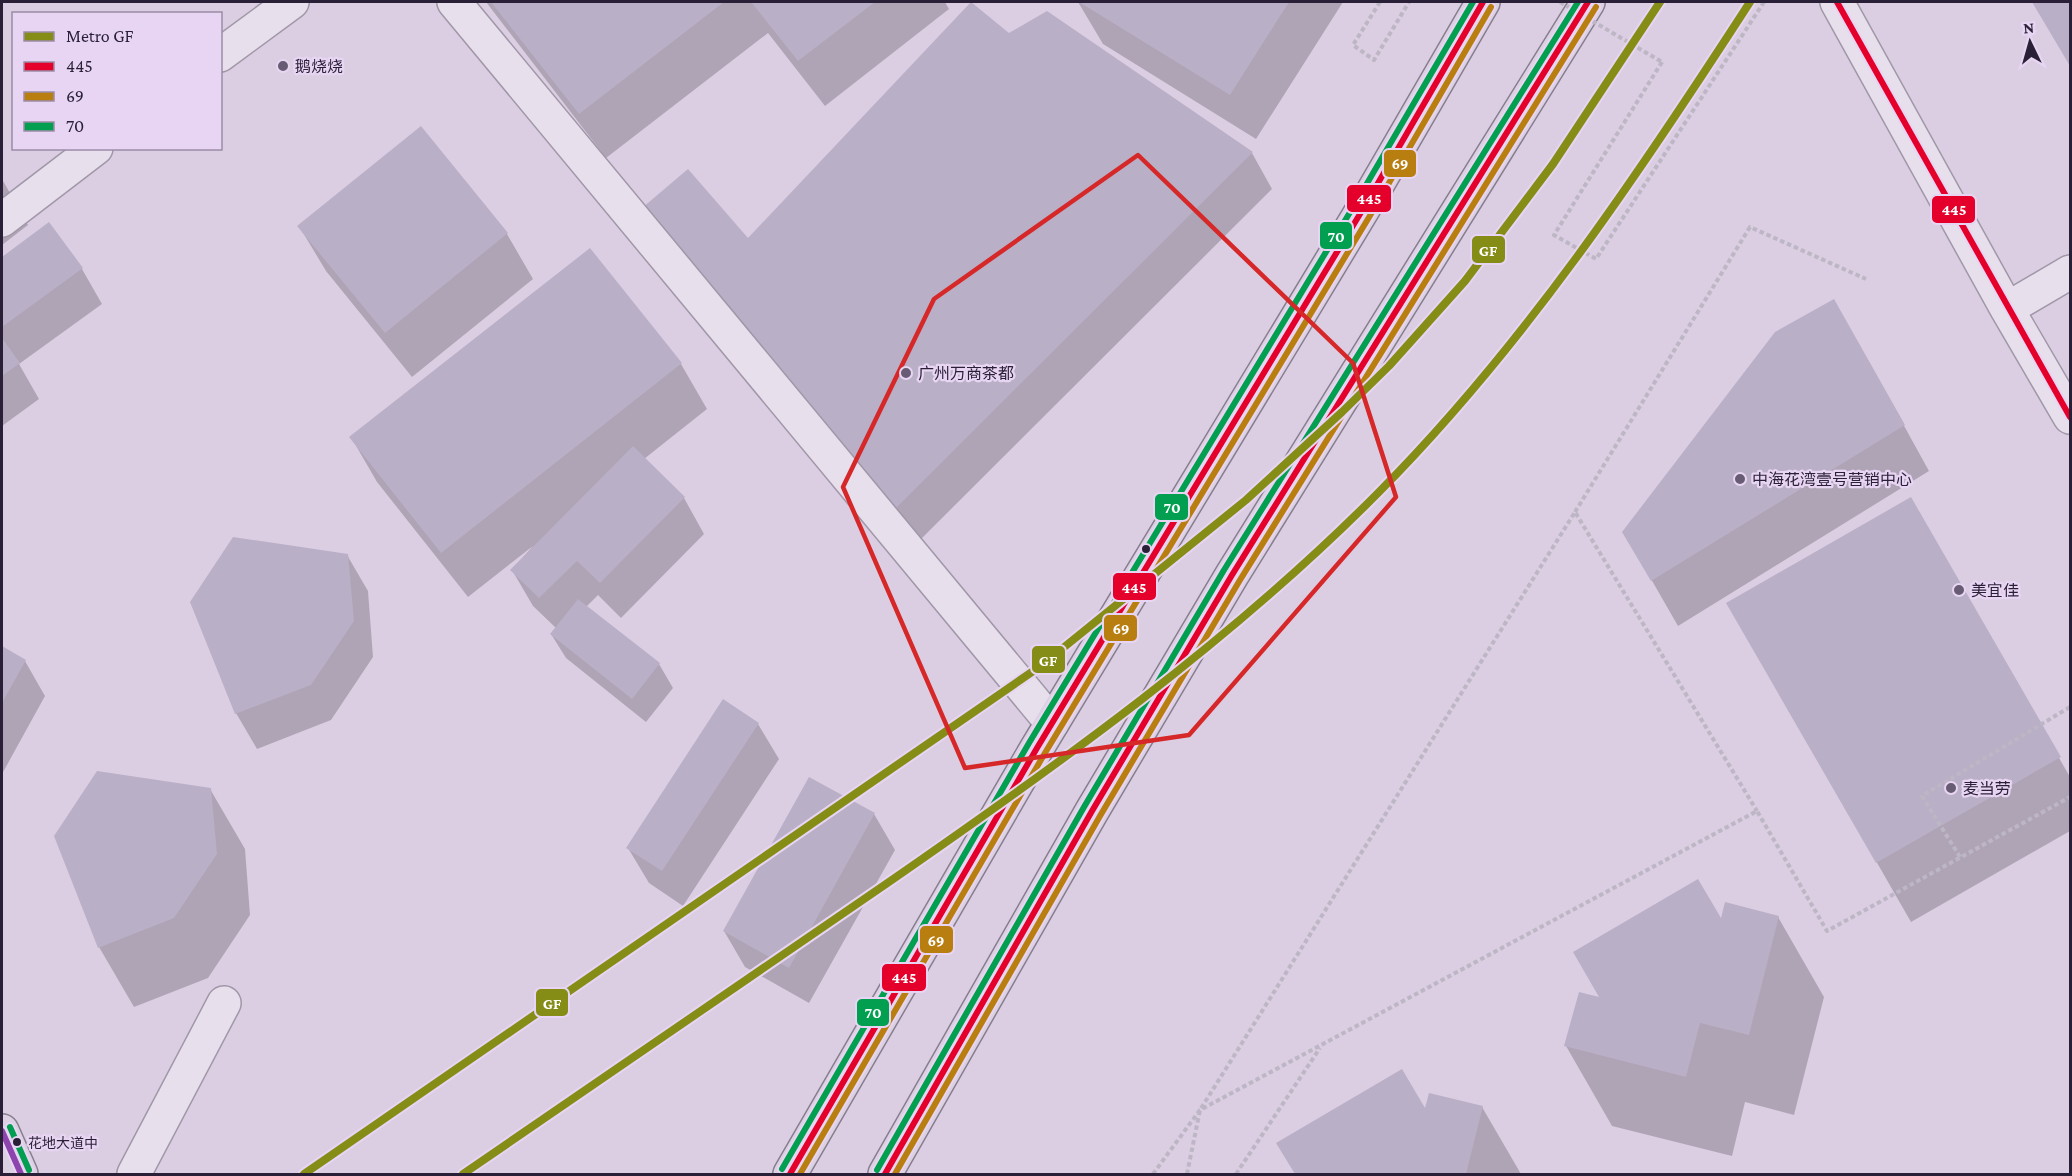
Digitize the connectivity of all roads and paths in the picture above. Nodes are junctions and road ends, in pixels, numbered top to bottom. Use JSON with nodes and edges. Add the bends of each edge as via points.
{"nodes":[{"id":1,"x":292,"y":2,"type":"edge"},
{"id":2,"x":454,"y":2,"type":"edge"},
{"id":3,"x":1380,"y":2,"type":"edge"},
{"id":4,"x":1409,"y":2,"type":"edge"},
{"id":5,"x":1483,"y":2,"type":"edge"},
{"id":6,"x":1560,"y":2,"type":"edge"},
{"id":7,"x":1588,"y":2,"type":"edge"},
{"id":8,"x":1764,"y":2,"type":"edge"},
{"id":9,"x":1837,"y":2,"type":"edge"},
{"id":10,"x":222,"y":54,"type":"edge"},
{"id":11,"x":93,"y":150,"type":"edge"},
{"id":12,"x":2,"y":220,"type":"edge"},
{"id":13,"x":2070,"y":272,"type":"edge"},
{"id":14,"x":1866,"y":279,"type":"dead end"},
{"id":15,"x":2007,"y":309,"type":"junction"},
{"id":16,"x":2070,"y":417,"type":"edge"},
{"id":17,"x":1575,"y":512,"type":"junction"},
{"id":18,"x":2070,"y":707,"type":"edge"},
{"id":19,"x":1052,"y":723,"type":"junction"},
{"id":20,"x":2070,"y":797,"type":"edge"},
{"id":21,"x":1757,"y":811,"type":"junction"},
{"id":22,"x":1960,"y":857,"type":"junction"},
{"id":23,"x":224,"y":1003,"type":"dead end"},
{"id":24,"x":1322,"y":1045,"type":"junction"},
{"id":25,"x":1200,"y":1110,"type":"junction"},
{"id":26,"x":2,"y":1131,"type":"edge"},
{"id":27,"x":21,"y":1174,"type":"edge"},
{"id":28,"x":134,"y":1174,"type":"edge"},
{"id":29,"x":790,"y":1174,"type":"edge"},
{"id":30,"x":885,"y":1174,"type":"edge"},
{"id":31,"x":1153,"y":1174,"type":"edge"},
{"id":32,"x":1187,"y":1174,"type":"edge"},
{"id":33,"x":1236,"y":1174,"type":"edge"}],
"edges":[{"from":1,"to":10,"type":"street"},
{"from":2,"to":19,"type":"street"},
{"from":3,"to":4,"type":"path","via":[[1353,45],[1374,60]]},
{"from":5,"to":19,"type":"main road"},
{"from":6,"to":8,"type":"path","bridge":true,"via":[[1662,62],[1554,235],[1596,260]]},
{"from":7,"to":30,"type":"main road","via":[[1232,575],[1086,821]]},
{"from":9,"to":15,"type":"street"},
{"from":11,"to":12,"type":"street"},
{"from":13,"to":15,"type":"street"},
{"from":14,"to":17,"type":"path","via":[[1750,227]]},
{"from":15,"to":16,"type":"street"},
{"from":17,"to":21,"type":"path"},
{"from":17,"to":25,"type":"path"},
{"from":18,"to":22,"type":"path","via":[[1922,796]]},
{"from":19,"to":29,"type":"main road"},
{"from":20,"to":22,"type":"path"},
{"from":21,"to":22,"type":"path","via":[[1827,931]]},
{"from":21,"to":24,"type":"path"},
{"from":23,"to":28,"type":"street"},
{"from":24,"to":25,"type":"path"},
{"from":24,"to":33,"type":"path"},
{"from":25,"to":31,"type":"path"},
{"from":25,"to":32,"type":"path"},
{"from":26,"to":27,"type":"main road"}]}
